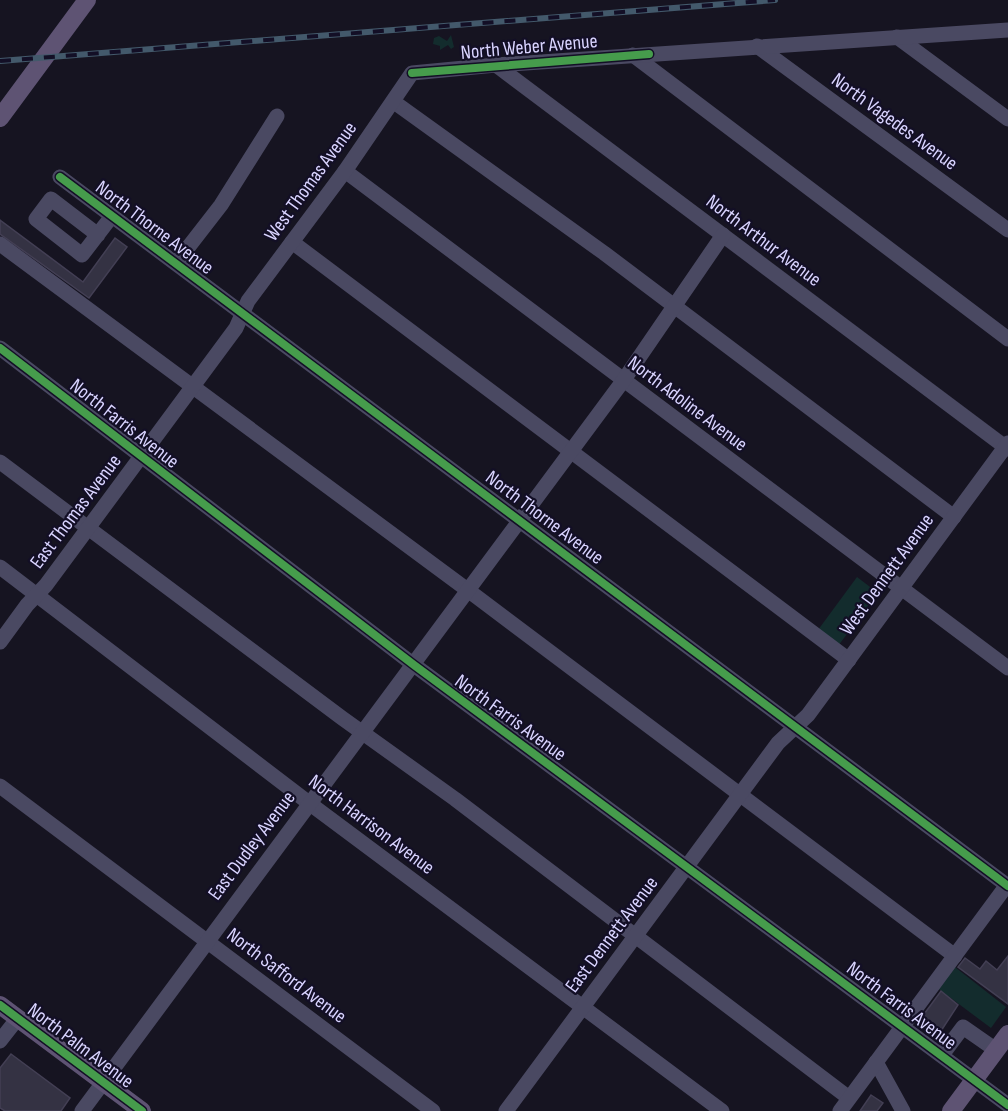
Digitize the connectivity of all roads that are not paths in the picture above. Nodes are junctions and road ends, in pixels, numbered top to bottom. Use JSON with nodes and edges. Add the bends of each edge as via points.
{"nodes":[{"id":1,"x":87,"y":0,"type":"edge"},
{"id":2,"x":1008,"y":30,"type":"edge"},
{"id":3,"x":897,"y":37,"type":"junction"},
{"id":4,"x":757,"y":46,"type":"junction"},
{"id":5,"x":633,"y":55,"type":"junction"},
{"id":6,"x":496,"y":65,"type":"junction"},
{"id":7,"x":412,"y":73,"type":"joint"},
{"id":8,"x":394,"y":102,"type":"junction"},
{"id":9,"x":276,"y":116,"type":"dead end"},
{"id":10,"x":0,"y":118,"type":"edge"},
{"id":11,"x":1008,"y":119,"type":"edge"},
{"id":12,"x":345,"y":171,"type":"junction"},
{"id":13,"x":60,"y":177,"type":"dead end"},
{"id":14,"x":112,"y":216,"type":"junction"},
{"id":15,"x":1008,"y":231,"type":"edge"},
{"id":16,"x":98,"y":235,"type":"dead end"},
{"id":17,"x":723,"y":236,"type":"junction"},
{"id":18,"x":292,"y":242,"type":"junction"},
{"id":19,"x":0,"y":244,"type":"edge"},
{"id":20,"x":176,"y":263,"type":"junction"},
{"id":21,"x":674,"y":306,"type":"junction"},
{"id":22,"x":242,"y":314,"type":"junction"},
{"id":23,"x":1008,"y":339,"type":"edge"},
{"id":24,"x":0,"y":348,"type":"edge"},
{"id":25,"x":623,"y":381,"type":"junction"},
{"id":26,"x":192,"y":387,"type":"junction"},
{"id":27,"x":1007,"y":447,"type":"edge"},
{"id":28,"x":570,"y":451,"type":"junction"},
{"id":29,"x":141,"y":456,"type":"junction"},
{"id":30,"x":0,"y":462,"type":"edge"},
{"id":31,"x":954,"y":517,"type":"junction"},
{"id":32,"x":519,"y":519,"type":"junction"},
{"id":33,"x":88,"y":527,"type":"junction"},
{"id":34,"x":0,"y":567,"type":"edge"},
{"id":35,"x":902,"y":588,"type":"junction"},
{"id":36,"x":467,"y":591,"type":"junction"},
{"id":37,"x":37,"y":595,"type":"junction"},
{"id":38,"x":0,"y":642,"type":"edge"},
{"id":39,"x":849,"y":660,"type":"junction"},
{"id":40,"x":414,"y":665,"type":"junction"},
{"id":41,"x":1008,"y":668,"type":"edge"},
{"id":42,"x":795,"y":727,"type":"junction"},
{"id":43,"x":362,"y":732,"type":"junction"},
{"id":44,"x":0,"y":786,"type":"edge"},
{"id":45,"x":740,"y":795,"type":"junction"},
{"id":46,"x":309,"y":803,"type":"junction"},
{"id":47,"x":687,"y":866,"type":"junction"},
{"id":48,"x":1007,"y":886,"type":"edge"},
{"id":49,"x":636,"y":936,"type":"junction"},
{"id":50,"x":206,"y":940,"type":"junction"},
{"id":51,"x":955,"y":956,"type":"junction"},
{"id":52,"x":0,"y":1005,"type":"edge"},
{"id":53,"x":583,"y":1007,"type":"junction"},
{"id":54,"x":18,"y":1018,"type":"junction"},
{"id":55,"x":903,"y":1026,"type":"junction"},
{"id":56,"x":1008,"y":1034,"type":"edge"},
{"id":57,"x":0,"y":1041,"type":"edge"},
{"id":58,"x":996,"y":1050,"type":"junction"},
{"id":59,"x":942,"y":1055,"type":"junction"},
{"id":60,"x":876,"y":1062,"type":"junction"},
{"id":61,"x":974,"y":1080,"type":"junction"},
{"id":62,"x":104,"y":1082,"type":"junction"},
{"id":63,"x":849,"y":1098,"type":"junction"},
{"id":64,"x":1008,"y":1105,"type":"edge"},
{"id":65,"x":82,"y":1111,"type":"edge"},
{"id":66,"x":142,"y":1111,"type":"edge"},
{"id":67,"x":433,"y":1111,"type":"edge"},
{"id":68,"x":506,"y":1111,"type":"edge"},
{"id":69,"x":722,"y":1111,"type":"edge"},
{"id":70,"x":840,"y":1111,"type":"edge"},
{"id":71,"x":903,"y":1111,"type":"edge"},
{"id":72,"x":951,"y":1111,"type":"edge"}],
"edges":[{"from":1,"to":10,"type":"main road"},
{"from":2,"to":3,"type":"street","name":"North Weber Avenue"},
{"from":3,"to":4,"type":"street","name":"North Weber Avenue"},
{"from":3,"to":11,"type":"street"},
{"from":4,"to":5,"type":"street","name":"North Weber Avenue"},
{"from":4,"to":15,"type":"street","name":"North Vagedes Avenue"},
{"from":5,"to":6,"type":"street","name":"North Weber Avenue"},
{"from":5,"to":23,"type":"street"},
{"from":6,"to":7,"type":"street","name":"North Weber Avenue"},
{"from":6,"to":17,"type":"street","name":"North Arthur Avenue"},
{"from":7,"to":8,"type":"street","name":"West Thomas Avenue"},
{"from":8,"to":12,"type":"street","name":"West Thomas Avenue"},
{"from":8,"to":21,"type":"street"},
{"from":9,"to":20,"type":"street","via":[[221,205]]},
{"from":12,"to":18,"type":"street","name":"West Thomas Avenue"},
{"from":12,"to":25,"type":"street","name":"North Adoline Avenue"},
{"from":13,"to":14,"type":"street","name":"North Thorne Avenue"},
{"from":14,"to":16,"type":"street"},
{"from":14,"to":20,"type":"street","name":"North Thorne Avenue"},
{"from":17,"to":21,"type":"street","name":"East Dudley Avenue"},
{"from":17,"to":27,"type":"street","name":"North Arthur Avenue"},
{"from":18,"to":22,"type":"street","name":"West Thomas Avenue"},
{"from":18,"to":28,"type":"street"},
{"from":19,"to":26,"type":"street"},
{"from":20,"to":22,"type":"street","name":"North Thorne Avenue"},
{"from":21,"to":25,"type":"street","name":"East Dudley Avenue"},
{"from":21,"to":31,"type":"street"},
{"from":22,"to":26,"type":"street","name":"East Thomas Avenue"},
{"from":22,"to":32,"type":"street","name":"North Thorne Avenue"},
{"from":24,"to":29,"type":"street","name":"North Farris Avenue"},
{"from":25,"to":28,"type":"street","name":"East Dudley Avenue"},
{"from":25,"to":35,"type":"street","name":"North Adoline Avenue"},
{"from":26,"to":29,"type":"street","name":"East Thomas Avenue"},
{"from":26,"to":36,"type":"street"},
{"from":27,"to":31,"type":"street","name":"West Dennett Avenue"},
{"from":28,"to":32,"type":"street","name":"East Dudley Avenue"},
{"from":28,"to":39,"type":"street"},
{"from":29,"to":33,"type":"street","name":"East Thomas Avenue"},
{"from":29,"to":40,"type":"street","name":"North Farris Avenue"},
{"from":30,"to":33,"type":"street"},
{"from":31,"to":35,"type":"street","name":"West Dennett Avenue"},
{"from":32,"to":36,"type":"street","name":"East Dudley Avenue"},
{"from":32,"to":42,"type":"street","name":"North Thorne Avenue"},
{"from":33,"to":37,"type":"street","name":"East Thomas Avenue"},
{"from":33,"to":43,"type":"street"},
{"from":34,"to":37,"type":"street","name":"North Harrison Avenue"},
{"from":35,"to":39,"type":"street","name":"West Dennett Avenue"},
{"from":35,"to":41,"type":"street","name":"North Adoline Avenue"},
{"from":36,"to":40,"type":"street","name":"East Dudley Avenue"},
{"from":36,"to":45,"type":"street"},
{"from":37,"to":38,"type":"street","name":"East Thomas Avenue"},
{"from":37,"to":46,"type":"street","name":"North Harrison Avenue"},
{"from":39,"to":42,"type":"street","name":"West Dennett Avenue"},
{"from":40,"to":43,"type":"street","name":"East Dudley Avenue"},
{"from":40,"to":47,"type":"street","name":"North Farris Avenue"},
{"from":42,"to":45,"type":"street","name":"East Dennett Avenue","via":[[778,742]]},
{"from":42,"to":48,"type":"street","name":"North Thorne Avenue"},
{"from":43,"to":46,"type":"street","name":"East Dudley Avenue"},
{"from":43,"to":49,"type":"street"},
{"from":44,"to":50,"type":"street","name":"North Safford Avenue"},
{"from":45,"to":47,"type":"street","name":"East Dennett Avenue"},
{"from":45,"to":51,"type":"street"},
{"from":46,"to":50,"type":"street","name":"East Dudley Avenue"},
{"from":46,"to":53,"type":"street","name":"North Harrison Avenue"},
{"from":47,"to":49,"type":"street","name":"East Dennett Avenue"},
{"from":47,"to":55,"type":"street","name":"North Farris Avenue"},
{"from":48,"to":51,"type":"street"},
{"from":49,"to":53,"type":"street","name":"East Dennett Avenue"},
{"from":49,"to":63,"type":"street"},
{"from":50,"to":62,"type":"street","name":"East Dudley Avenue"},
{"from":50,"to":67,"type":"street","name":"North Safford Avenue"},
{"from":51,"to":55,"type":"street"},
{"from":52,"to":54,"type":"main road","name":"North Palm Avenue"},
{"from":53,"to":68,"type":"street","name":"East Dennett Avenue"},
{"from":53,"to":69,"type":"street","name":"North Harrison Avenue"},
{"from":54,"to":57,"type":"street"},
{"from":54,"to":62,"type":"main road","name":"North Palm Avenue"},
{"from":55,"to":59,"type":"street","name":"North Farris Avenue"},
{"from":55,"to":60,"type":"street"},
{"from":56,"to":58,"type":"main road"},
{"from":58,"to":59,"type":"street","via":[[963,1027]]},
{"from":58,"to":61,"type":"main road"},
{"from":59,"to":61,"type":"street","name":"North Farris Avenue"},
{"from":60,"to":63,"type":"street"},
{"from":60,"to":71,"type":"street"},
{"from":61,"to":64,"type":"street","name":"North Farris Avenue"},
{"from":61,"to":72,"type":"main road"},
{"from":62,"to":65,"type":"street","name":"East Dudley Avenue"},
{"from":62,"to":66,"type":"main road","name":"North Palm Avenue"},
{"from":63,"to":70,"type":"street"}]}
